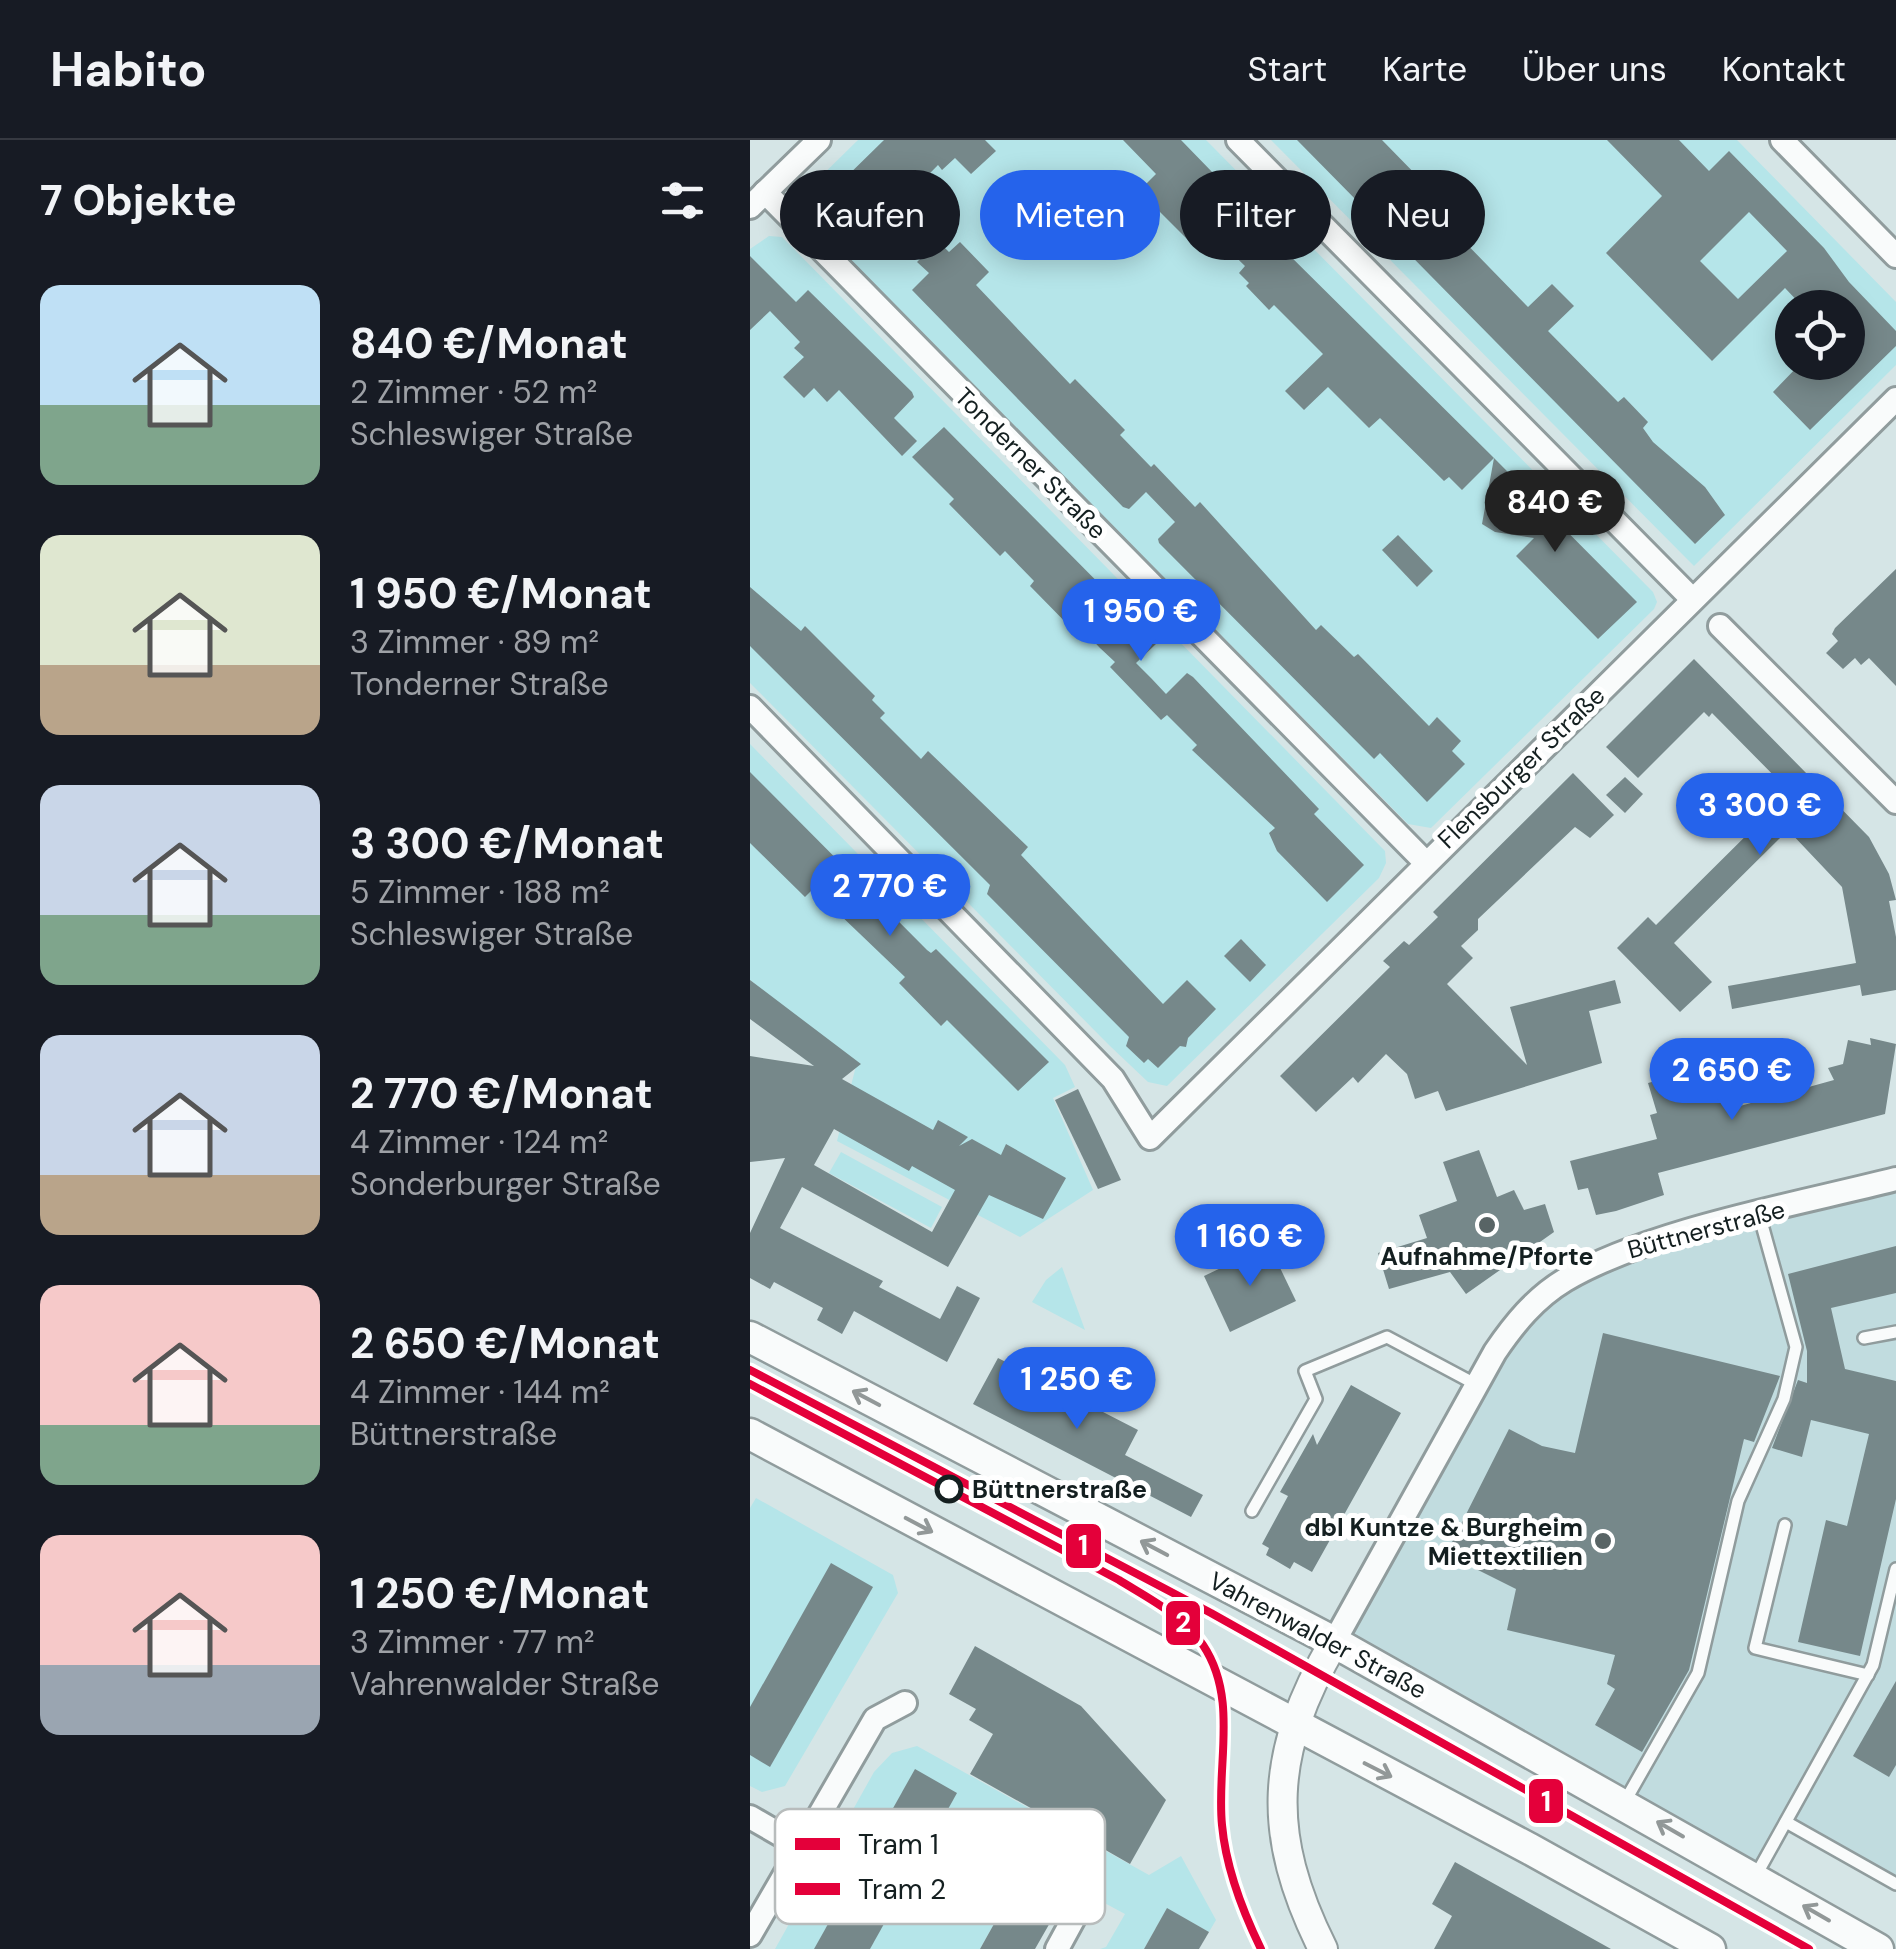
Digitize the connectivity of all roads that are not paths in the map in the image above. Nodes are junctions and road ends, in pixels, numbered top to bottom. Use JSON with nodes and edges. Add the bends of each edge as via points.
{"nodes":[{"id":1,"x":819,"y":140,"type":"edge"},
{"id":2,"x":1238,"y":140,"type":"edge"},
{"id":3,"x":1782,"y":140,"type":"edge"},
{"id":4,"x":757,"y":199,"type":"edge"},
{"id":5,"x":1896,"y":256,"type":"edge"},
{"id":6,"x":1896,"y":400,"type":"edge"},
{"id":7,"x":1692,"y":599,"type":"junction"},
{"id":8,"x":1720,"y":626,"type":"dead end"},
{"id":9,"x":750,"y":707,"type":"edge"},
{"id":10,"x":1896,"y":802,"type":"edge"},
{"id":11,"x":1424,"y":862,"type":"junction"},
{"id":12,"x":1896,"y":1179,"type":"edge"},
{"id":13,"x":1758,"y":1214,"type":"junction"},
{"id":14,"x":1896,"y":1332,"type":"edge"},
{"id":15,"x":750,"y":1338,"type":"edge"},
{"id":16,"x":1864,"y":1338,"type":"dead end"},
{"id":17,"x":1476,"y":1385,"type":"junction"},
{"id":18,"x":750,"y":1434,"type":"edge"},
{"id":19,"x":1252,"y":1512,"type":"dead end"},
{"id":20,"x":1785,"y":1525,"type":"dead end"},
{"id":21,"x":1896,"y":1569,"type":"edge"},
{"id":22,"x":1334,"y":1642,"type":"junction"},
{"id":23,"x":1868,"y":1675,"type":"junction"},
{"id":24,"x":905,"y":1703,"type":"dead end"},
{"id":25,"x":1292,"y":1725,"type":"junction"},
{"id":26,"x":1624,"y":1803,"type":"junction"},
{"id":27,"x":822,"y":1809,"type":"edge"},
{"id":28,"x":750,"y":1816,"type":"edge"},
{"id":29,"x":1786,"y":1822,"type":"junction"},
{"id":30,"x":775,"y":1831,"type":"edge"},
{"id":31,"x":1754,"y":1878,"type":"junction"},
{"id":32,"x":1896,"y":1884,"type":"edge"},
{"id":33,"x":775,"y":1890,"type":"edge"},
{"id":34,"x":1070,"y":1924,"type":"edge"},
{"id":35,"x":750,"y":1935,"type":"edge"},
{"id":36,"x":1056,"y":1949,"type":"edge"},
{"id":37,"x":1322,"y":1949,"type":"edge"},
{"id":38,"x":1710,"y":1949,"type":"edge"},
{"id":39,"x":1878,"y":1949,"type":"edge"}],
"edges":[{"from":1,"to":4,"type":"street"},
{"from":2,"to":7,"type":"street"},
{"from":3,"to":5,"type":"street"},
{"from":4,"to":11,"type":"street","name":"Tonderner Straße"},
{"from":6,"to":7,"type":"street","name":"Flensburger Straße"},
{"from":7,"to":11,"type":"street","name":"Flensburger Straße"},
{"from":8,"to":10,"type":"street"},
{"from":9,"to":11,"type":"street","name":"Flensburger Straße","via":[[1114,1078],[1150,1138]]},
{"from":12,"to":13,"type":"street","name":"Büttnerstraße"},
{"from":13,"to":17,"type":"street","name":"Büttnerstraße","via":[[1616,1254],[1562,1282],[1518,1318]]},
{"from":13,"to":26,"type":"lane","via":[[1796,1347],[1784,1399],[1738,1501],[1698,1673]]},
{"from":14,"to":16,"type":"lane"},
{"from":22,"to":15,"type":"main road","name":"Vahrenwalder Straße","one_way":true},
{"from":17,"to":19,"type":"lane","via":[[1387,1338],[1305,1371],[1316,1399]]},
{"from":17,"to":22,"type":"street","name":"Büttnerstraße"},
{"from":18,"to":25,"type":"main road","one_way":true},
{"from":20,"to":23,"type":"lane","via":[[1755,1648]]},
{"from":21,"to":23,"type":"lane"},
{"from":22,"to":25,"type":"street","name":"Büttnerstraße"},
{"from":22,"to":26,"type":"main road","name":"Vahrenwalder Straße"},
{"from":23,"to":29,"type":"lane"},
{"from":24,"to":27,"type":"street","via":[[875,1719]]},
{"from":25,"to":37,"type":"street","name":"Büttnerstraße","via":[[1283,1775],[1286,1841],[1298,1899]]},
{"from":25,"to":38,"type":"main road","one_way":true},
{"from":31,"to":26,"type":"main road","name":"Vahrenwalder Straße","one_way":true},
{"from":28,"to":30,"type":"street"},
{"from":29,"to":31,"type":"lane"},
{"from":29,"to":32,"type":"lane"},
{"from":39,"to":31,"type":"main road","name":"Vahrenwalder Straße","one_way":true},
{"from":33,"to":35,"type":"street"},
{"from":34,"to":36,"type":"street"}]}
